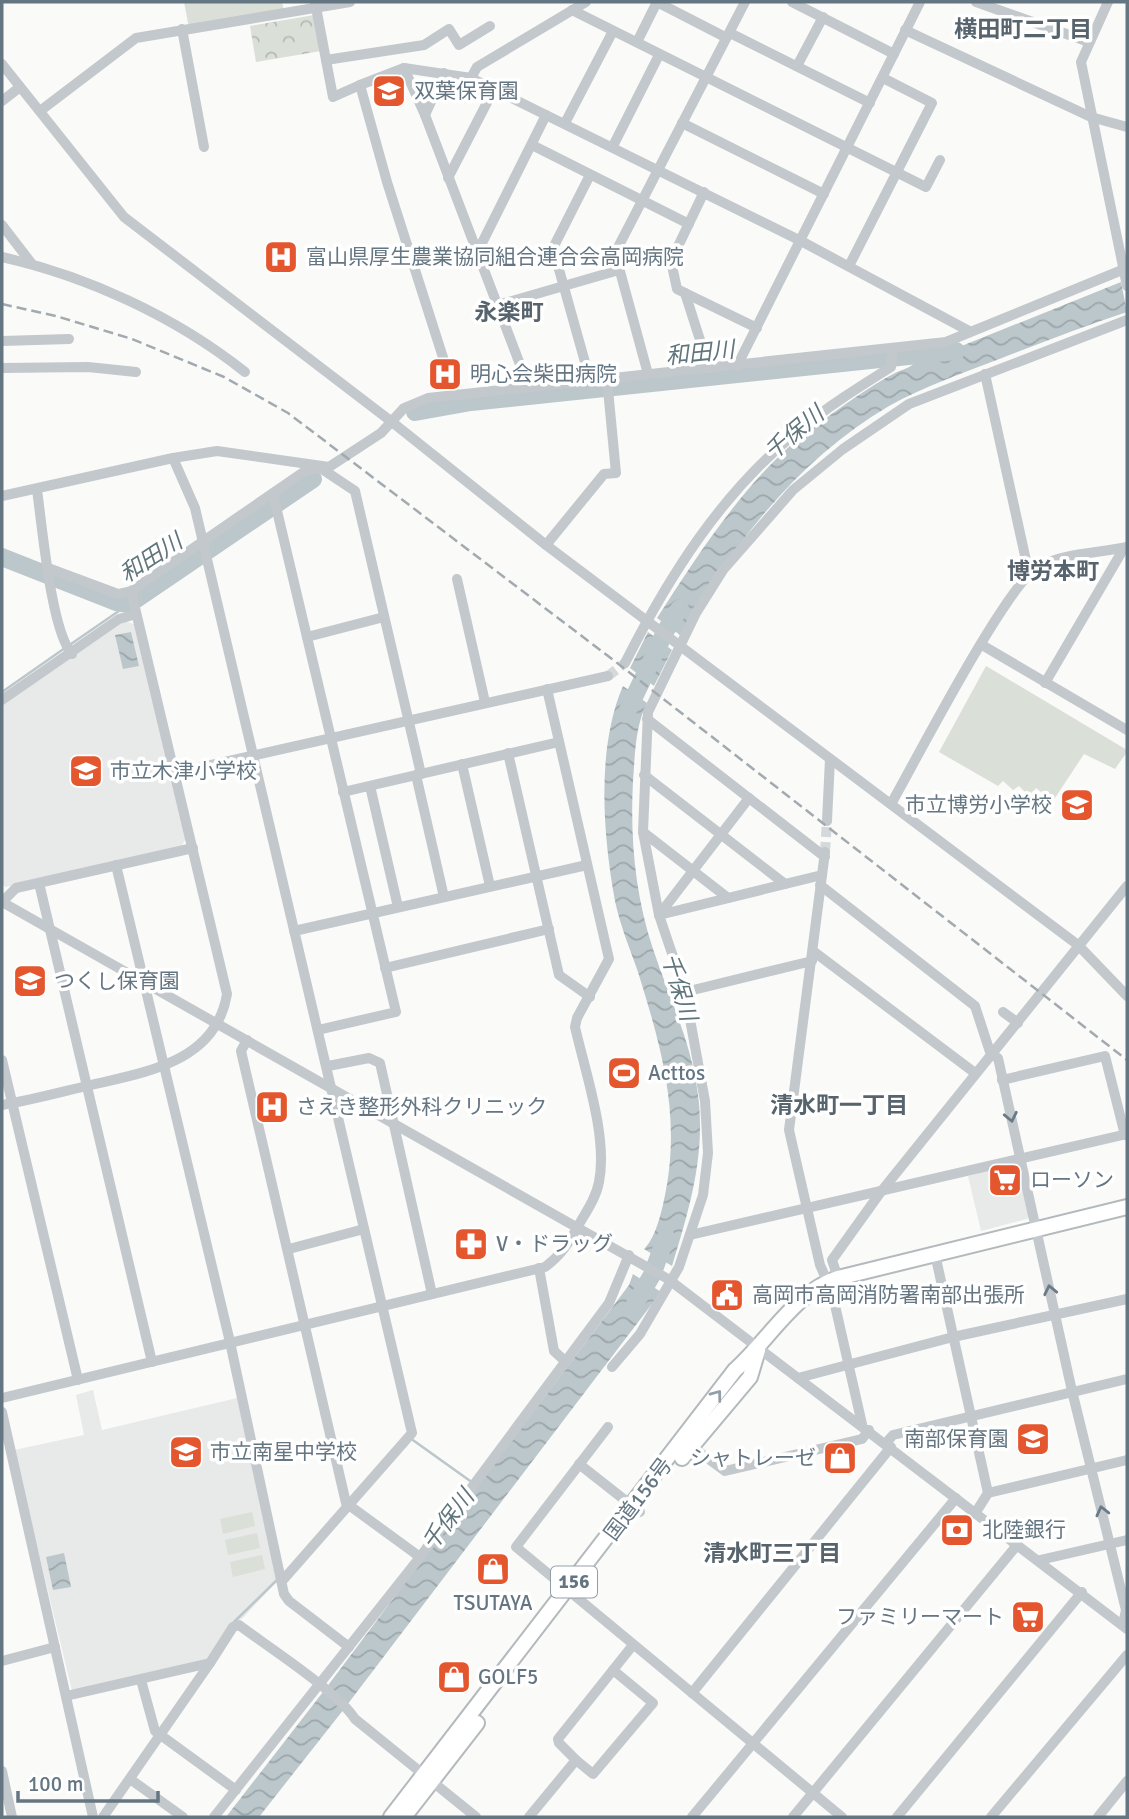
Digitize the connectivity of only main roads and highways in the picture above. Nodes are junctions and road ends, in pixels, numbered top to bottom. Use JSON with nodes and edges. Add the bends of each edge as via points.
{"nodes":[{"id":1,"x":1127,"y":1207,"type":"edge"},
{"id":2,"x":759,"y":1349,"type":"junction"},
{"id":3,"x":637,"y":1509,"type":"junction"},
{"id":4,"x":428,"y":1778,"type":"junction"},
{"id":5,"x":391,"y":1817,"type":"edge"},
{"id":6,"x":404,"y":1817,"type":"edge"}],
"edges":[{"from":1,"to":2,"type":"highway","name":"国道156号","number":"156","via":[[832,1279],[804,1299]]},
{"from":3,"to":2,"type":"highway","name":"国道156号","number":"156","one_way":true,"via":[[735,1370]]},
{"from":2,"to":3,"type":"highway","name":"国道156号","number":"156","via":[[750,1377]]},
{"from":3,"to":4,"type":"highway","name":"国道156号","number":"156"},
{"from":4,"to":5,"type":"highway","name":"国道156号","number":"156"},
{"from":4,"to":6,"type":"highway","name":"国道156号","number":"156"}]}
